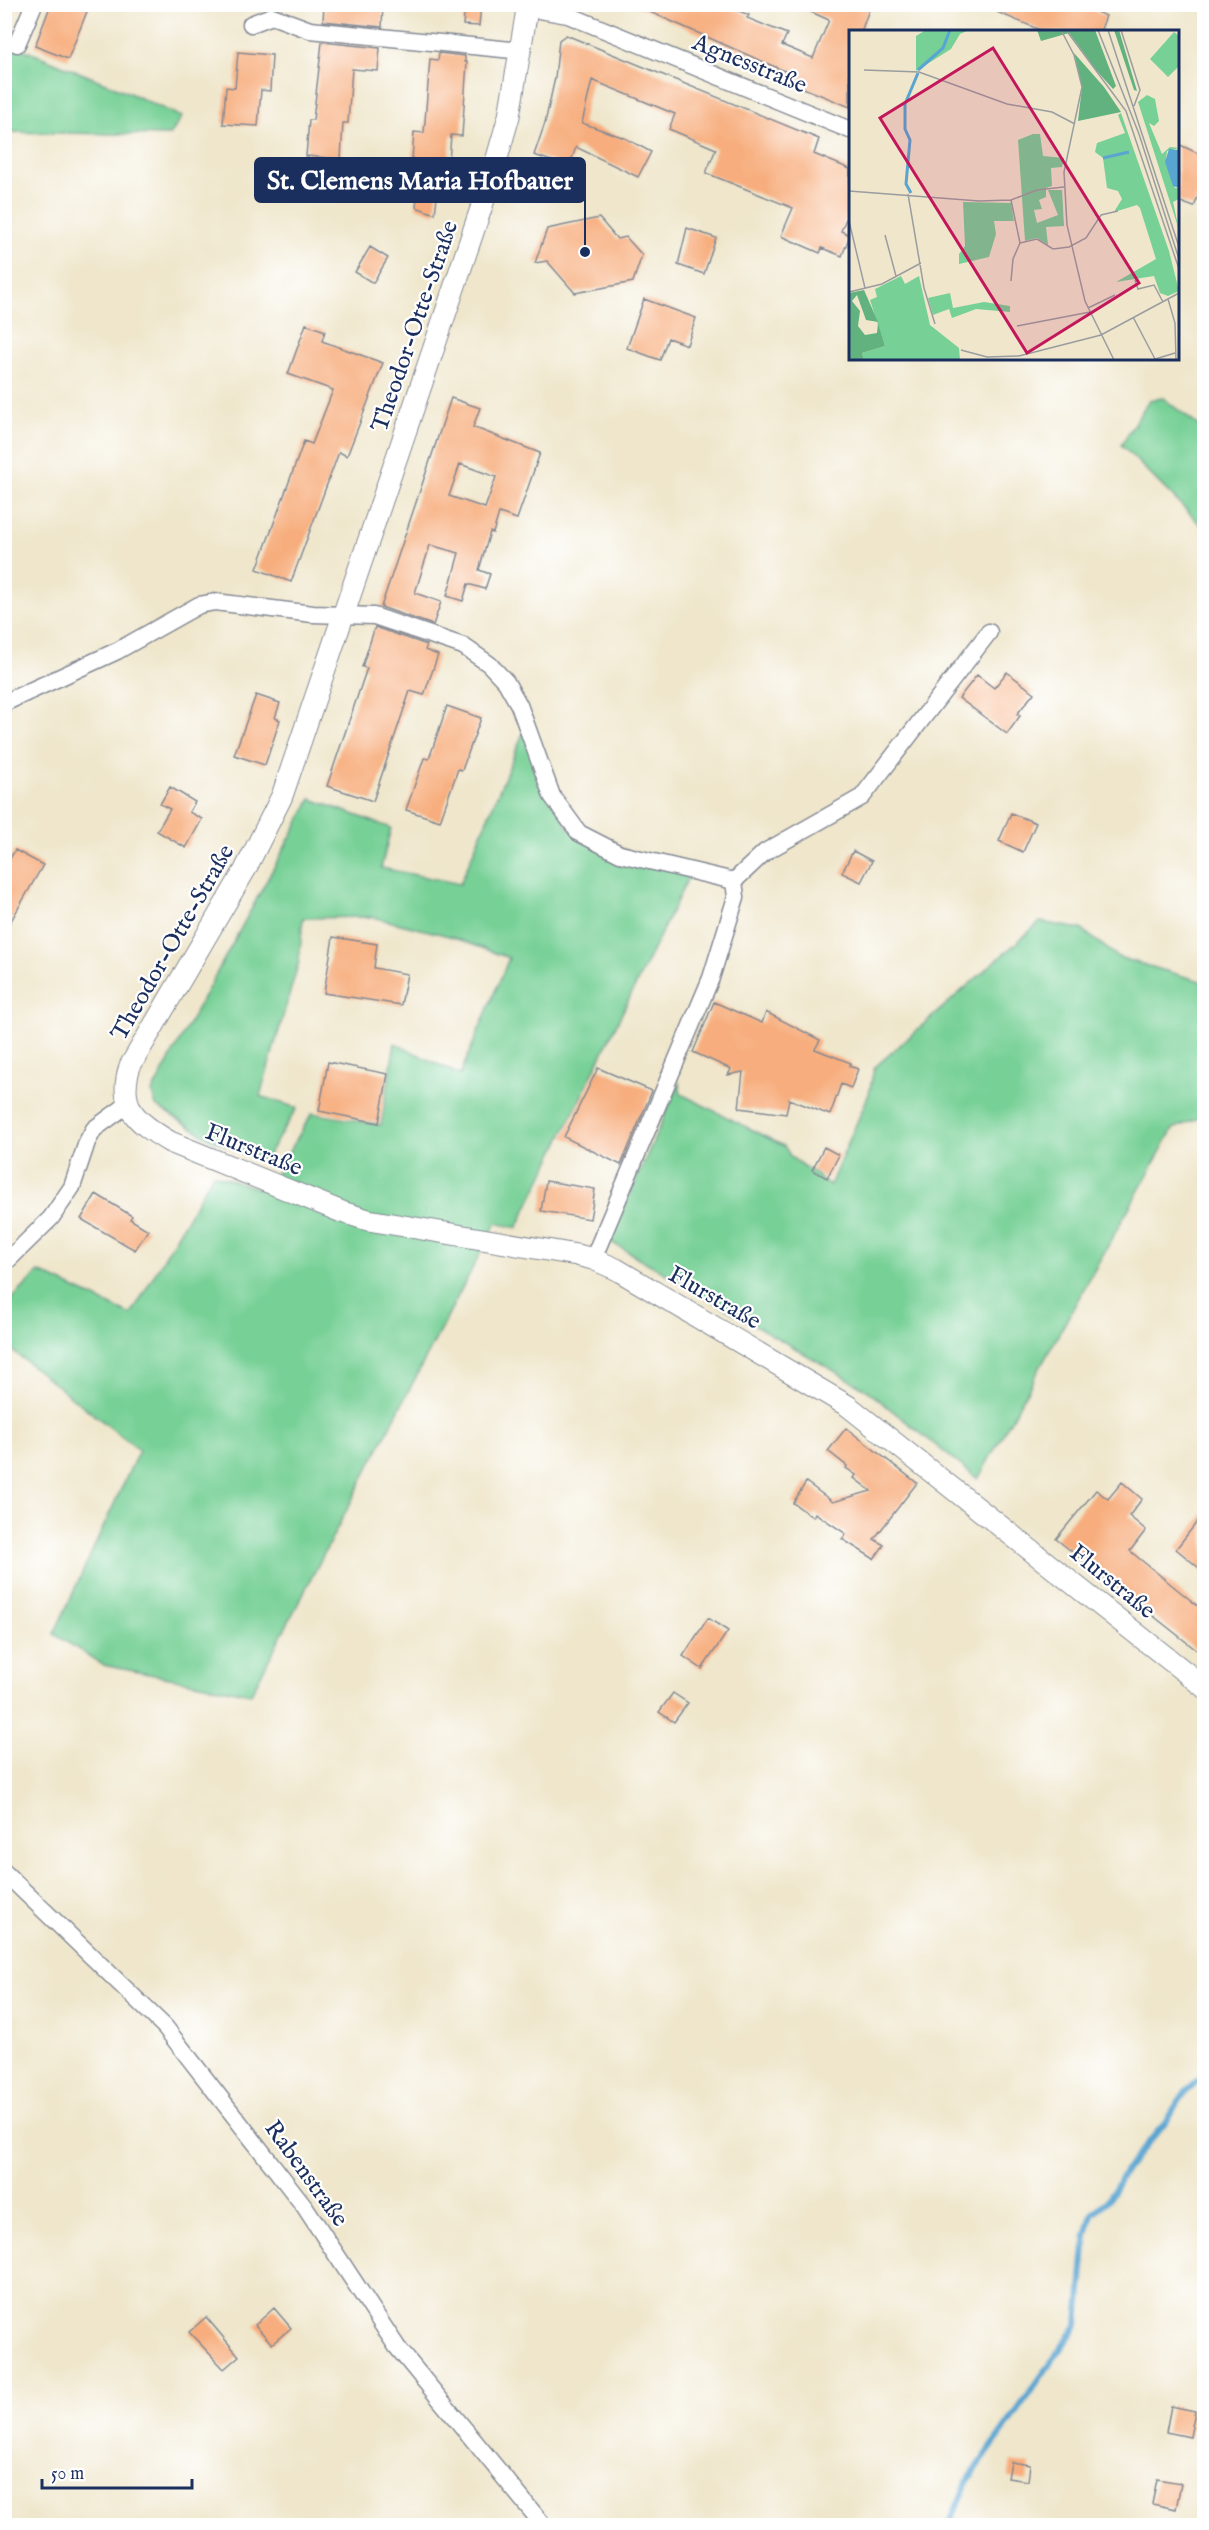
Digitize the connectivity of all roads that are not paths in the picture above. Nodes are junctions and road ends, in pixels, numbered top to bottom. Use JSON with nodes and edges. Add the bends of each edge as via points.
{"nodes":[{"id":1,"x":34,"y":4,"type":"edge"},
{"id":2,"x":528,"y":6,"type":"edge"},
{"id":3,"x":251,"y":24,"type":"dead end"},
{"id":4,"x":17,"y":44,"type":"dead end"},
{"id":5,"x":522,"y":51,"type":"junction"},
{"id":6,"x":849,"y":130,"type":"edge"},
{"id":7,"x":345,"y":614,"type":"junction"},
{"id":8,"x":989,"y":632,"type":"dead end"},
{"id":9,"x":4,"y":703,"type":"edge"},
{"id":10,"x":734,"y":881,"type":"junction"},
{"id":11,"x":127,"y":1105,"type":"junction"},
{"id":12,"x":593,"y":1259,"type":"junction"},
{"id":13,"x":4,"y":1264,"type":"edge"},
{"id":14,"x":1204,"y":1687,"type":"edge"},
{"id":15,"x":4,"y":1872,"type":"edge"},
{"id":16,"x":544,"y":2526,"type":"edge"}],
"edges":[{"from":1,"to":4,"type":"street"},
{"from":2,"to":5,"type":"street","name":"Theodor-Otte-Straße"},
{"from":2,"to":6,"type":"street","name":"Agnesstraße","via":[[568,15]]},
{"from":3,"to":5,"type":"street","via":[[272,16],[310,30]]},
{"from":5,"to":7,"type":"street","name":"Theodor-Otte-Straße","via":[[491,179]]},
{"from":7,"to":9,"type":"street","via":[[215,602],[199,605],[117,651]]},
{"from":7,"to":10,"type":"street","via":[[375,616],[463,646],[489,664],[506,682],[519,705],[552,796],[579,832],[620,854]]},
{"from":7,"to":11,"type":"street","name":"Theodor-Otte-Straße","via":[[282,796],[245,870],[130,1066],[125,1081]]},
{"from":8,"to":10,"type":"street","via":[[862,797],[765,852]]},
{"from":10,"to":12,"type":"street","via":[[736,897],[711,978]]},
{"from":11,"to":12,"type":"street","name":"Flurstraße","via":[[148,1129],[170,1142],[342,1212],[368,1220]]},
{"from":11,"to":13,"type":"street","via":[[94,1129],[72,1187],[51,1218]]},
{"from":12,"to":14,"type":"street","name":"Flurstraße","via":[[683,1307],[848,1406]]},
{"from":15,"to":16,"type":"street","name":"Rabenstraße","via":[[165,2027],[305,2207],[397,2347]]}]}
